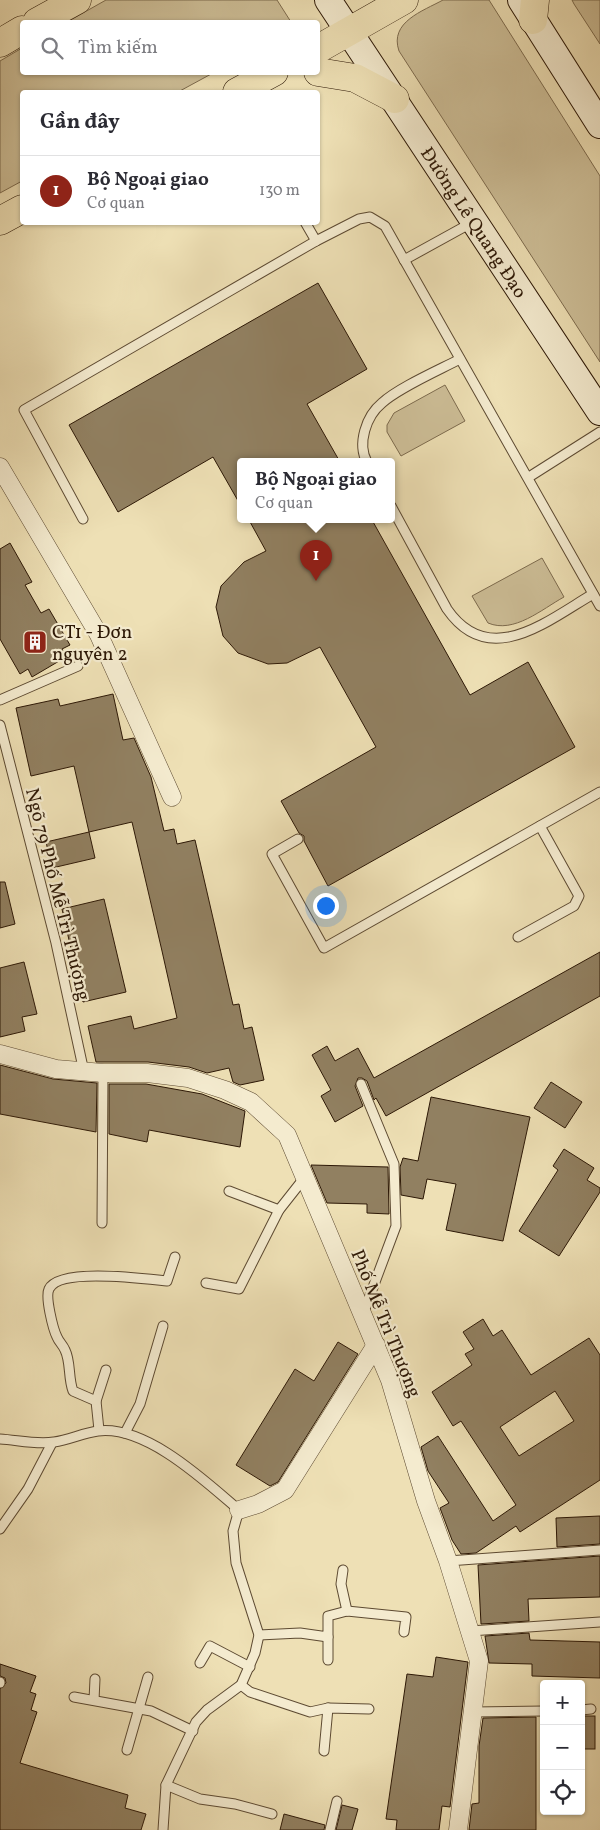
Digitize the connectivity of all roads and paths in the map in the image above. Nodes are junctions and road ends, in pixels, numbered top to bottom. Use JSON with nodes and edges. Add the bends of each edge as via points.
{"nodes":[{"id":1,"x":77,"y":0,"type":"edge"},
{"id":2,"x":328,"y":0,"type":"edge"},
{"id":3,"x":404,"y":0,"type":"edge"},
{"id":4,"x":530,"y":7,"type":"edge"},
{"id":5,"x":41,"y":20,"type":"edge"},
{"id":6,"x":20,"y":31,"type":"edge"},
{"id":7,"x":349,"y":33,"type":"junction"},
{"id":8,"x":0,"y":43,"type":"edge"},
{"id":9,"x":320,"y":49,"type":"edge"},
{"id":10,"x":320,"y":72,"type":"edge"},
{"id":11,"x":269,"y":75,"type":"edge"},
{"id":12,"x":242,"y":90,"type":"edge"},
{"id":13,"x":394,"y":99,"type":"junction"},
{"id":14,"x":600,"y":125,"type":"edge"},
{"id":15,"x":20,"y":210,"type":"edge"},
{"id":16,"x":475,"y":220,"type":"junction"},
{"id":17,"x":0,"y":221,"type":"edge"},
{"id":18,"x":307,"y":225,"type":"edge"},
{"id":19,"x":316,"y":241,"type":"junction"},
{"id":20,"x":404,"y":260,"type":"junction"},
{"id":21,"x":460,"y":359,"type":"junction"},
{"id":22,"x":600,"y":412,"type":"edge"},
{"id":23,"x":600,"y":432,"type":"edge"},
{"id":24,"x":365,"y":458,"type":"edge"},
{"id":25,"x":0,"y":467,"type":"edge"},
{"id":26,"x":529,"y":477,"type":"junction"},
{"id":27,"x":6,"y":495,"type":"edge"},
{"id":28,"x":395,"y":513,"type":"edge"},
{"id":29,"x":83,"y":519,"type":"dead end"},
{"id":30,"x":594,"y":594,"type":"junction"},
{"id":31,"x":600,"y":606,"type":"edge"},
{"id":32,"x":78,"y":666,"type":"dead end"},
{"id":33,"x":0,"y":700,"type":"edge"},
{"id":34,"x":0,"y":725,"type":"edge"},
{"id":35,"x":600,"y":792,"type":"edge"},
{"id":36,"x":172,"y":797,"type":"dead end"},
{"id":37,"x":540,"y":826,"type":"junction"},
{"id":38,"x":298,"y":839,"type":"dead end"},
{"id":39,"x":518,"y":937,"type":"dead end"},
{"id":40,"x":0,"y":1054,"type":"edge"},
{"id":41,"x":84,"y":1072,"type":"junction"},
{"id":42,"x":103,"y":1074,"type":"junction"},
{"id":43,"x":361,"y":1084,"type":"dead end"},
{"id":44,"x":305,"y":1177,"type":"junction"},
{"id":45,"x":230,"y":1191,"type":"dead end"},
{"id":46,"x":279,"y":1210,"type":"junction"},
{"id":47,"x":102,"y":1223,"type":"dead end"},
{"id":48,"x":175,"y":1257,"type":"dead end"},
{"id":49,"x":206,"y":1283,"type":"dead end"},
{"id":50,"x":363,"y":1314,"type":"junction"},
{"id":51,"x":163,"y":1326,"type":"dead end"},
{"id":52,"x":376,"y":1346,"type":"junction"},
{"id":53,"x":106,"y":1370,"type":"dead end"},
{"id":54,"x":96,"y":1401,"type":"junction"},
{"id":55,"x":99,"y":1430,"type":"junction"},
{"id":56,"x":125,"y":1433,"type":"junction"},
{"id":57,"x":0,"y":1439,"type":"edge"},
{"id":58,"x":52,"y":1443,"type":"junction"},
{"id":59,"x":239,"y":1510,"type":"junction"},
{"id":60,"x":0,"y":1529,"type":"edge"},
{"id":61,"x":600,"y":1550,"type":"edge"},
{"id":62,"x":448,"y":1562,"type":"junction"},
{"id":63,"x":343,"y":1570,"type":"dead end"},
{"id":64,"x":347,"y":1611,"type":"junction"},
{"id":65,"x":600,"y":1622,"type":"edge"},
{"id":66,"x":470,"y":1631,"type":"junction"},
{"id":67,"x":404,"y":1632,"type":"dead end"},
{"id":68,"x":259,"y":1635,"type":"junction"},
{"id":69,"x":328,"y":1636,"type":"junction"},
{"id":70,"x":328,"y":1660,"type":"dead end"},
{"id":71,"x":200,"y":1663,"type":"dead end"},
{"id":72,"x":250,"y":1667,"type":"junction"},
{"id":73,"x":148,"y":1677,"type":"dead end"},
{"id":74,"x":95,"y":1679,"type":"dead end"},
{"id":75,"x":241,"y":1684,"type":"junction"},
{"id":76,"x":74,"y":1697,"type":"dead end"},
{"id":77,"x":94,"y":1700,"type":"junction"},
{"id":78,"x":328,"y":1708,"type":"junction"},
{"id":79,"x":139,"y":1709,"type":"junction"},
{"id":80,"x":369,"y":1709,"type":"dead end"},
{"id":81,"x":591,"y":1709,"type":"dead end"},
{"id":82,"x":540,"y":1710,"type":"edge"},
{"id":83,"x":585,"y":1710,"type":"edge"},
{"id":84,"x":473,"y":1712,"type":"junction"},
{"id":85,"x":193,"y":1731,"type":"junction"},
{"id":86,"x":127,"y":1750,"type":"dead end"},
{"id":87,"x":324,"y":1751,"type":"dead end"},
{"id":88,"x":166,"y":1785,"type":"junction"},
{"id":89,"x":338,"y":1801,"type":"dead end"},
{"id":90,"x":272,"y":1814,"type":"dead end"},
{"id":91,"x":163,"y":1830,"type":"edge"},
{"id":92,"x":330,"y":1830,"type":"edge"},
{"id":93,"x":458,"y":1830,"type":"edge"}],
"edges":[{"from":1,"to":5,"type":"main road"},
{"from":2,"to":7,"type":"main road","name":"Đường Lê Quang Đạo"},
{"from":3,"to":7,"type":"main road"},
{"from":4,"to":14,"type":"main road"},
{"from":6,"to":8,"type":"main road"},
{"from":7,"to":9,"type":"main road"},
{"from":7,"to":13,"type":"main road","name":"Đường Lê Quang Đạo"},
{"from":10,"to":13,"type":"main road","via":[[355,78]]},
{"from":11,"to":12,"type":"main road"},
{"from":13,"to":16,"type":"main road","name":"Đường Lê Quang Đạo"},
{"from":15,"to":17,"type":"main road"},
{"from":16,"to":20,"type":"lane"},
{"from":16,"to":22,"type":"main road","name":"Đường Lê Quang Đạo"},
{"from":18,"to":19,"type":"lane"},
{"from":19,"to":20,"type":"lane","via":[[370,216],[385,226]]},
{"from":19,"to":29,"type":"lane","via":[[24,410]]},
{"from":20,"to":21,"type":"lane"},
{"from":21,"to":24,"type":"lane","via":[[382,402],[371,416],[365,432],[362,445]]},
{"from":21,"to":26,"type":"lane"},
{"from":23,"to":26,"type":"lane"},
{"from":25,"to":27,"type":"street"},
{"from":26,"to":30,"type":"lane"},
{"from":27,"to":36,"type":"street","via":[[99,634]]},
{"from":28,"to":30,"type":"lane","via":[[447,609],[470,633],[489,639],[511,637]]},
{"from":30,"to":31,"type":"lane"},
{"from":32,"to":33,"type":"lane"},
{"from":34,"to":41,"type":"lane","name":"Ngõ 79 Phố Mễ Trì Thượng","via":[[56,943]]},
{"from":35,"to":37,"type":"lane"},
{"from":37,"to":38,"type":"lane","via":[[324,948],[272,854]]},
{"from":37,"to":39,"type":"lane","via":[[579,896],[574,906]]},
{"from":40,"to":41,"type":"street","name":"Phố Mễ Trì Thượng","via":[[56,1069]]},
{"from":41,"to":42,"type":"street","name":"Phố Mễ Trì Thượng"},
{"from":42,"to":44,"type":"street","name":"Phố Mễ Trì Thượng","via":[[147,1073],[188,1078],[250,1102],[288,1135]]},
{"from":42,"to":47,"type":"lane"},
{"from":43,"to":50,"type":"lane","via":[[394,1164],[396,1226]]},
{"from":44,"to":46,"type":"lane"},
{"from":44,"to":50,"type":"street","name":"Phố Mễ Trì Thượng"},
{"from":45,"to":46,"type":"lane"},
{"from":46,"to":49,"type":"lane","via":[[239,1290]]},
{"from":48,"to":54,"type":"lane","via":[[167,1281],[105,1274],[56,1282],[49,1289],[48,1300],[57,1338],[66,1351],[73,1391]]},
{"from":50,"to":52,"type":"street","name":"Phố Mễ Trì Thượng"},
{"from":51,"to":56,"type":"lane","via":[[140,1404]]},
{"from":52,"to":59,"type":"street","via":[[285,1490]]},
{"from":52,"to":62,"type":"street","name":"Phố Mễ Trì Thượng","via":[[390,1380],[426,1502]]},
{"from":53,"to":54,"type":"lane"},
{"from":54,"to":55,"type":"lane"},
{"from":55,"to":56,"type":"lane"},
{"from":55,"to":58,"type":"lane"},
{"from":56,"to":59,"type":"lane","via":[[192,1470]]},
{"from":57,"to":58,"type":"lane"},
{"from":58,"to":60,"type":"lane","via":[[28,1489]]},
{"from":59,"to":68,"type":"lane","via":[[233,1530],[236,1562]]},
{"from":61,"to":62,"type":"lane"},
{"from":62,"to":66,"type":"street","name":"Phố Mễ Trì Thượng"},
{"from":63,"to":64,"type":"lane"},
{"from":64,"to":67,"type":"lane","via":[[406,1617]]},
{"from":64,"to":69,"type":"lane","via":[[328,1616]]},
{"from":65,"to":66,"type":"lane"},
{"from":66,"to":84,"type":"street","name":"Phố Mễ Trì Thượng","via":[[479,1661]]},
{"from":68,"to":69,"type":"lane","via":[[300,1633]]},
{"from":68,"to":72,"type":"lane"},
{"from":69,"to":70,"type":"lane"},
{"from":71,"to":72,"type":"lane","via":[[210,1646]]},
{"from":72,"to":75,"type":"lane"},
{"from":73,"to":79,"type":"lane"},
{"from":74,"to":77,"type":"lane"},
{"from":75,"to":78,"type":"lane","via":[[250,1692],[310,1712]]},
{"from":75,"to":85,"type":"lane","via":[[207,1710]]},
{"from":76,"to":77,"type":"lane"},
{"from":77,"to":79,"type":"lane"},
{"from":78,"to":80,"type":"lane"},
{"from":78,"to":87,"type":"lane"},
{"from":79,"to":85,"type":"lane","via":[[169,1718]]},
{"from":79,"to":86,"type":"lane"},
{"from":81,"to":83,"type":"lane"},
{"from":82,"to":84,"type":"lane"},
{"from":84,"to":93,"type":"street","name":"Phố Mễ Trì Thượng"},
{"from":85,"to":88,"type":"lane"},
{"from":88,"to":90,"type":"lane","via":[[200,1800],[236,1804]]},
{"from":88,"to":91,"type":"lane"},
{"from":89,"to":92,"type":"lane"}]}
